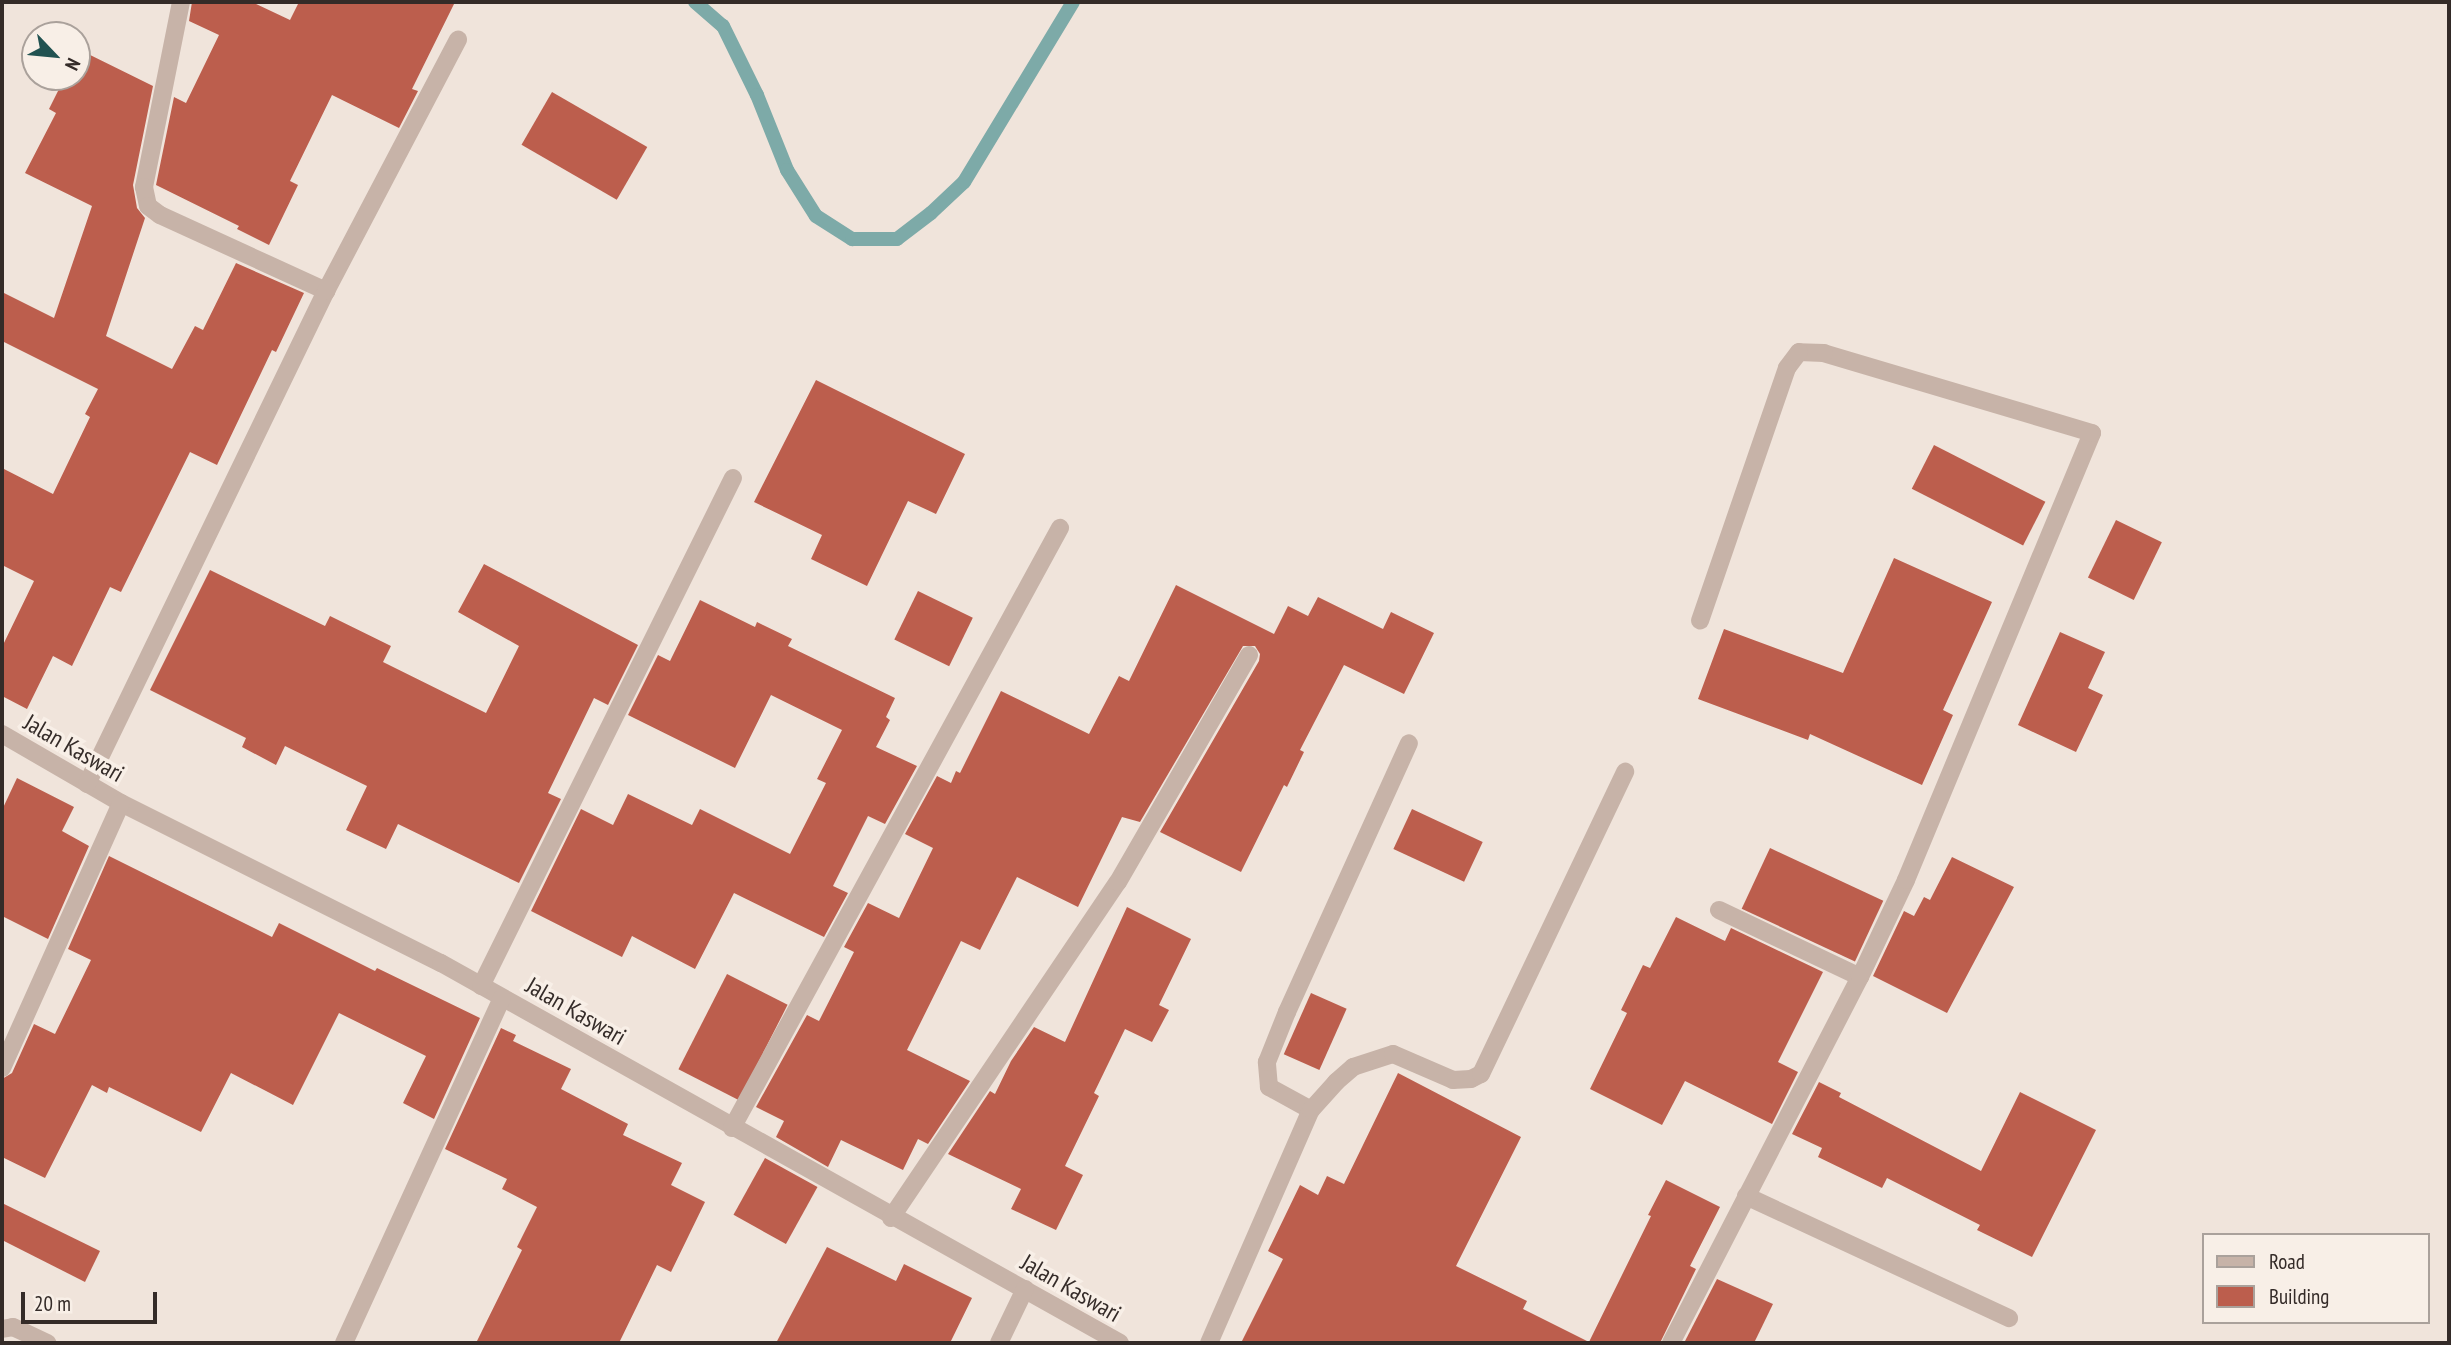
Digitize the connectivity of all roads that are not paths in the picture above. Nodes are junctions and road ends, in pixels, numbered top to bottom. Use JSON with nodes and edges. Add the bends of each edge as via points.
{"nodes":[{"id":1,"x":181,"y":2,"type":"edge"},
{"id":2,"x":458,"y":40,"type":"dead end"},
{"id":3,"x":326,"y":291,"type":"junction"},
{"id":4,"x":733,"y":478,"type":"dead end"},
{"id":5,"x":1060,"y":528,"type":"dead end"},
{"id":6,"x":1700,"y":620,"type":"dead end"},
{"id":7,"x":1250,"y":655,"type":"dead end"},
{"id":8,"x":2,"y":734,"type":"edge"},
{"id":9,"x":1409,"y":743,"type":"dead end"},
{"id":10,"x":1625,"y":772,"type":"dead end"},
{"id":11,"x":87,"y":784,"type":"junction"},
{"id":12,"x":121,"y":803,"type":"junction"},
{"id":13,"x":1719,"y":910,"type":"dead end"},
{"id":14,"x":1860,"y":977,"type":"junction"},
{"id":15,"x":481,"y":986,"type":"junction"},
{"id":16,"x":502,"y":998,"type":"junction"},
{"id":17,"x":2,"y":1068,"type":"edge"},
{"id":18,"x":1311,"y":1110,"type":"junction"},
{"id":19,"x":732,"y":1128,"type":"junction"},
{"id":20,"x":1746,"y":1196,"type":"junction"},
{"id":21,"x":891,"y":1217,"type":"junction"},
{"id":22,"x":1026,"y":1289,"type":"junction"},
{"id":23,"x":2009,"y":1318,"type":"dead end"},
{"id":24,"x":2,"y":1329,"type":"edge"},
{"id":25,"x":48,"y":1343,"type":"edge"},
{"id":26,"x":344,"y":1343,"type":"edge"},
{"id":27,"x":999,"y":1343,"type":"edge"},
{"id":28,"x":1120,"y":1343,"type":"edge"},
{"id":29,"x":1209,"y":1343,"type":"edge"},
{"id":30,"x":1671,"y":1343,"type":"edge"}],
"edges":[{"from":1,"to":3,"type":"street","via":[[144,187],[148,206]]},
{"from":2,"to":3,"type":"street"},
{"from":3,"to":11,"type":"street"},
{"from":4,"to":15,"type":"street"},
{"from":5,"to":19,"type":"street"},
{"from":6,"to":14,"type":"street","via":[[1787,368],[1799,352],[1824,353],[2092,433],[1906,880]]},
{"from":7,"to":21,"type":"street","via":[[1118,882]]},
{"from":8,"to":11,"type":"street","name":"Jalan Kaswari"},
{"from":9,"to":18,"type":"street","via":[[1268,1062],[1269,1087]]},
{"from":10,"to":18,"type":"street","via":[[1481,1074],[1453,1080],[1393,1054],[1379,1056],[1353,1066]]},
{"from":11,"to":12,"type":"street","name":"Jalan Kaswari"},
{"from":12,"to":15,"type":"street","name":"Jalan Kaswari"},
{"from":12,"to":17,"type":"street"},
{"from":13,"to":14,"type":"street"},
{"from":14,"to":20,"type":"street"},
{"from":15,"to":16,"type":"street","name":"Jalan Kaswari"},
{"from":16,"to":19,"type":"street","name":"Jalan Kaswari"},
{"from":16,"to":26,"type":"street"},
{"from":18,"to":29,"type":"street"},
{"from":19,"to":21,"type":"street","name":"Jalan Kaswari"},
{"from":20,"to":23,"type":"street"},
{"from":20,"to":30,"type":"street"},
{"from":21,"to":22,"type":"street","name":"Jalan Kaswari"},
{"from":22,"to":27,"type":"street"},
{"from":22,"to":28,"type":"street","name":"Jalan Kaswari"},
{"from":24,"to":25,"type":"street","via":[[13,1327]]}]}
